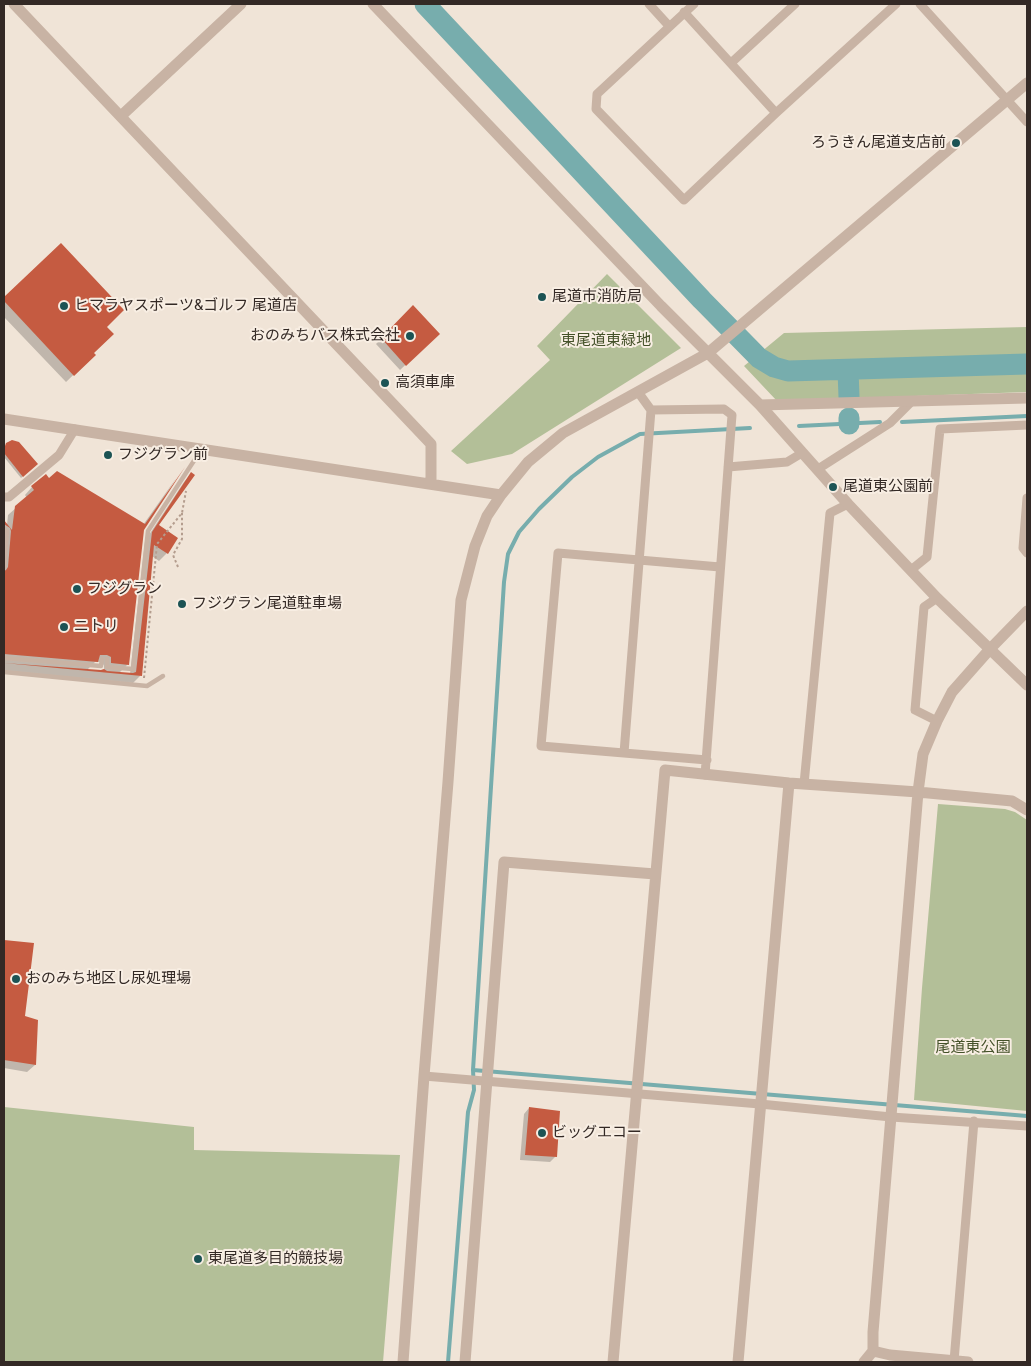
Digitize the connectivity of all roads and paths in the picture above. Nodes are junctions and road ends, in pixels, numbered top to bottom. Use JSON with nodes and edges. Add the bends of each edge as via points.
{"nodes":[{"id":1,"x":14,"y":4,"type":"edge"},
{"id":2,"x":241,"y":4,"type":"edge"},
{"id":3,"x":373,"y":4,"type":"edge"},
{"id":4,"x":649,"y":4,"type":"edge"},
{"id":5,"x":694,"y":4,"type":"edge"},
{"id":6,"x":796,"y":4,"type":"edge"},
{"id":7,"x":896,"y":4,"type":"edge"},
{"id":8,"x":920,"y":4,"type":"edge"},
{"id":9,"x":684,"y":12,"type":"junction"},
{"id":10,"x":670,"y":26,"type":"junction"},
{"id":11,"x":731,"y":63,"type":"junction"},
{"id":12,"x":1027,"y":84,"type":"edge"},
{"id":13,"x":1007,"y":100,"type":"junction"},
{"id":14,"x":776,"y":113,"type":"junction"},
{"id":15,"x":121,"y":116,"type":"junction"},
{"id":16,"x":1027,"y":122,"type":"edge"},
{"id":17,"x":708,"y":354,"type":"junction"},
{"id":18,"x":638,"y":392,"type":"junction"},
{"id":19,"x":1027,"y":398,"type":"edge"},
{"id":20,"x":911,"y":402,"type":"junction"},
{"id":21,"x":760,"y":405,"type":"junction"},
{"id":22,"x":651,"y":410,"type":"junction"},
{"id":23,"x":4,"y":418,"type":"edge"},
{"id":24,"x":1027,"y":425,"type":"edge"},
{"id":25,"x":75,"y":429,"type":"junction"},
{"id":26,"x":202,"y":449,"type":"junction"},
{"id":27,"x":802,"y":453,"type":"junction"},
{"id":28,"x":728,"y":467,"type":"junction"},
{"id":29,"x":818,"y":469,"type":"junction"},
{"id":30,"x":431,"y":484,"type":"junction"},
{"id":31,"x":186,"y":491,"type":"dead end"},
{"id":32,"x":501,"y":494,"type":"junction"},
{"id":33,"x":4,"y":497,"type":"edge"},
{"id":34,"x":1027,"y":498,"type":"edge"},
{"id":35,"x":848,"y":504,"type":"junction"},
{"id":36,"x":182,"y":513,"type":"junction"},
{"id":37,"x":4,"y":528,"type":"edge"},
{"id":38,"x":1027,"y":553,"type":"edge"},
{"id":39,"x":639,"y":560,"type":"junction"},
{"id":40,"x":4,"y":567,"type":"edge"},
{"id":41,"x":178,"y":567,"type":"dead end"},
{"id":42,"x":720,"y":567,"type":"junction"},
{"id":43,"x":911,"y":570,"type":"junction"},
{"id":44,"x":937,"y":598,"type":"junction"},
{"id":45,"x":1027,"y":611,"type":"edge"},
{"id":46,"x":990,"y":649,"type":"junction"},
{"id":47,"x":4,"y":658,"type":"edge"},
{"id":48,"x":4,"y":672,"type":"edge"},
{"id":49,"x":163,"y":676,"type":"dead end"},
{"id":50,"x":1027,"y":685,"type":"edge"},
{"id":51,"x":143,"y":686,"type":"junction"},
{"id":52,"x":937,"y":722,"type":"junction"},
{"id":53,"x":624,"y":753,"type":"junction"},
{"id":54,"x":707,"y":760,"type":"junction"},
{"id":55,"x":706,"y":775,"type":"junction"},
{"id":56,"x":789,"y":783,"type":"junction"},
{"id":57,"x":804,"y":784,"type":"junction"},
{"id":58,"x":918,"y":792,"type":"junction"},
{"id":59,"x":1027,"y":810,"type":"edge"},
{"id":60,"x":655,"y":874,"type":"junction"},
{"id":61,"x":424,"y":1076,"type":"junction"},
{"id":62,"x":485,"y":1076,"type":"junction"},
{"id":63,"x":636,"y":1087,"type":"junction"},
{"id":64,"x":760,"y":1097,"type":"junction"},
{"id":65,"x":891,"y":1109,"type":"junction"},
{"id":66,"x":974,"y":1122,"type":"junction"},
{"id":67,"x":1027,"y":1126,"type":"edge"},
{"id":68,"x":873,"y":1351,"type":"junction"},
{"id":69,"x":954,"y":1361,"type":"edge"},
{"id":70,"x":403,"y":1362,"type":"edge"},
{"id":71,"x":465,"y":1362,"type":"edge"},
{"id":72,"x":613,"y":1362,"type":"edge"},
{"id":73,"x":738,"y":1362,"type":"edge"},
{"id":74,"x":864,"y":1362,"type":"edge"},
{"id":75,"x":968,"y":1362,"type":"edge"}],
"edges":[{"from":1,"to":15,"type":"street"},
{"from":2,"to":15,"type":"street"},
{"from":3,"to":17,"type":"street"},
{"from":4,"to":10,"type":"street"},
{"from":5,"to":9,"type":"street"},
{"from":6,"to":11,"type":"street"},
{"from":7,"to":14,"type":"street"},
{"from":8,"to":13,"type":"street"},
{"from":9,"to":10,"type":"street"},
{"from":9,"to":11,"type":"street"},
{"from":10,"to":14,"type":"street","via":[[597,94],[596,109],[684,200]]},
{"from":11,"to":14,"type":"street"},
{"from":12,"to":13,"type":"street"},
{"from":13,"to":16,"type":"street"},
{"from":13,"to":17,"type":"street"},
{"from":15,"to":30,"type":"street","via":[[430,444]]},
{"from":17,"to":18,"type":"street"},
{"from":17,"to":21,"type":"street"},
{"from":18,"to":22,"type":"street"},
{"from":18,"to":32,"type":"street","via":[[562,433],[528,462]]},
{"from":19,"to":20,"type":"street"},
{"from":20,"to":21,"type":"street"},
{"from":20,"to":29,"type":"street","via":[[890,422]]},
{"from":21,"to":27,"type":"street"},
{"from":22,"to":28,"type":"street","via":[[724,409],[732,414]]},
{"from":22,"to":39,"type":"street"},
{"from":23,"to":25,"type":"street"},
{"from":24,"to":43,"type":"street","via":[[940,429],[927,558]]},
{"from":25,"to":26,"type":"street"},
{"from":25,"to":33,"type":"street","via":[[59,455],[9,497]]},
{"from":26,"to":30,"type":"street"},
{"from":26,"to":47,"type":"lane","via":[[148,531],[133,669],[106,666],[104,659],[101,666]]},
{"from":27,"to":28,"type":"street","via":[[787,462]]},
{"from":27,"to":29,"type":"street"},
{"from":28,"to":42,"type":"street"},
{"from":29,"to":35,"type":"street"},
{"from":30,"to":32,"type":"street"},
{"from":31,"to":36,"type":"path"},
{"from":32,"to":61,"type":"street","via":[[487,516],[475,546],[461,600]]},
{"from":34,"to":38,"type":"street","via":[[1023,548]]},
{"from":35,"to":43,"type":"street"},
{"from":35,"to":57,"type":"street","via":[[830,512]]},
{"from":36,"to":41,"type":"path","via":[[182,539],[173,555]]},
{"from":36,"to":51,"type":"path","via":[[157,544]]},
{"from":37,"to":40,"type":"lane","via":[[7,531]]},
{"from":39,"to":42,"type":"street"},
{"from":39,"to":53,"type":"street"},
{"from":39,"to":53,"type":"street","via":[[558,553],[541,746]]},
{"from":42,"to":54,"type":"street"},
{"from":43,"to":44,"type":"street"},
{"from":44,"to":46,"type":"street"},
{"from":44,"to":52,"type":"street","via":[[924,607],[915,710]]},
{"from":45,"to":46,"type":"street"},
{"from":46,"to":50,"type":"street"},
{"from":46,"to":52,"type":"street","via":[[952,692]]},
{"from":48,"to":51,"type":"lane"},
{"from":49,"to":51,"type":"lane"},
{"from":52,"to":58,"type":"street","via":[[924,754]]},
{"from":53,"to":54,"type":"street"},
{"from":54,"to":55,"type":"street"},
{"from":55,"to":56,"type":"street"},
{"from":55,"to":60,"type":"street","via":[[665,770]]},
{"from":56,"to":57,"type":"street"},
{"from":56,"to":64,"type":"street"},
{"from":57,"to":58,"type":"street"},
{"from":58,"to":59,"type":"street","via":[[1012,801]]},
{"from":58,"to":65,"type":"street"},
{"from":60,"to":62,"type":"street","via":[[504,862]]},
{"from":60,"to":63,"type":"street"},
{"from":61,"to":62,"type":"street","via":[[467,1080]]},
{"from":61,"to":70,"type":"street"},
{"from":62,"to":63,"type":"street"},
{"from":62,"to":71,"type":"street"},
{"from":63,"to":64,"type":"street"},
{"from":63,"to":72,"type":"street"},
{"from":64,"to":65,"type":"street"},
{"from":64,"to":73,"type":"street"},
{"from":65,"to":66,"type":"street"},
{"from":65,"to":68,"type":"street"},
{"from":66,"to":67,"type":"street"},
{"from":66,"to":69,"type":"street"},
{"from":68,"to":69,"type":"street"},
{"from":68,"to":74,"type":"street"},
{"from":69,"to":75,"type":"street"}]}
